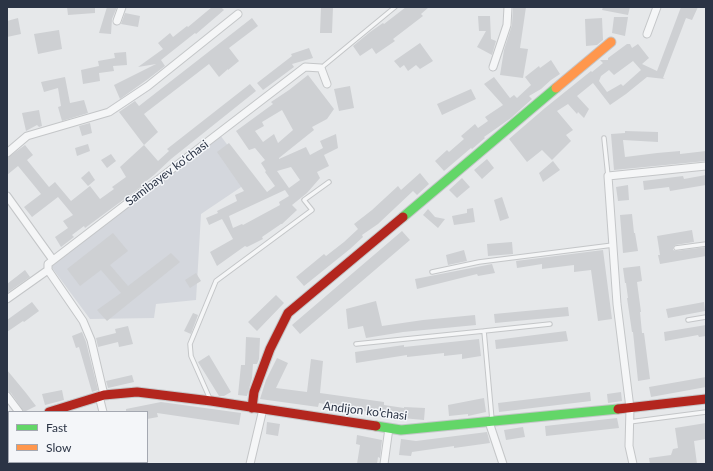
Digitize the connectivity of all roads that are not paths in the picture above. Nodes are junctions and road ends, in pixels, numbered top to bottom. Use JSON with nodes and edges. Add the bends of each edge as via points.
{"nodes":[{"id":1,"x":122,"y":7,"type":"edge"},
{"id":2,"x":395,"y":7,"type":"edge"},
{"id":3,"x":508,"y":7,"type":"edge"},
{"id":4,"x":657,"y":7,"type":"edge"},
{"id":5,"x":238,"y":14,"type":"dead end"},
{"id":6,"x":118,"y":22,"type":"dead end"},
{"id":7,"x":647,"y":34,"type":"dead end"},
{"id":8,"x":611,"y":42,"type":"dead end"},
{"id":9,"x":493,"y":67,"type":"dead end"},
{"id":10,"x":321,"y":68,"type":"junction"},
{"id":11,"x":326,"y":84,"type":"dead end"},
{"id":12,"x":604,"y":138,"type":"dead end"},
{"id":13,"x":7,"y":153,"type":"edge"},
{"id":14,"x":706,"y":166,"type":"edge"},
{"id":15,"x":608,"y":176,"type":"junction"},
{"id":16,"x":329,"y":182,"type":"dead end"},
{"id":17,"x":7,"y":196,"type":"edge"},
{"id":18,"x":706,"y":244,"type":"edge"},
{"id":19,"x":613,"y":245,"type":"junction"},
{"id":20,"x":676,"y":248,"type":"dead end"},
{"id":21,"x":53,"y":260,"type":"junction"},
{"id":22,"x":48,"y":270,"type":"junction"},
{"id":23,"x":432,"y":272,"type":"dead end"},
{"id":24,"x":7,"y":300,"type":"edge"},
{"id":25,"x":706,"y":317,"type":"edge"},
{"id":26,"x":688,"y":320,"type":"dead end"},
{"id":27,"x":550,"y":324,"type":"dead end"},
{"id":28,"x":484,"y":331,"type":"junction"},
{"id":29,"x":356,"y":344,"type":"dead end"},
{"id":30,"x":101,"y":395,"type":"junction"},
{"id":31,"x":7,"y":396,"type":"edge"},
{"id":32,"x":706,"y":399,"type":"edge"},
{"id":33,"x":211,"y":401,"type":"junction"},
{"id":34,"x":252,"y":408,"type":"junction"},
{"id":35,"x":630,"y":408,"type":"junction"},
{"id":36,"x":263,"y":409,"type":"junction"},
{"id":37,"x":18,"y":411,"type":"edge"},
{"id":38,"x":52,"y":411,"type":"edge"},
{"id":39,"x":103,"y":411,"type":"edge"},
{"id":40,"x":706,"y":412,"type":"edge"},
{"id":41,"x":490,"y":422,"type":"junction"},
{"id":42,"x":629,"y":422,"type":"junction"},
{"id":43,"x":389,"y":428,"type":"junction"},
{"id":44,"x":250,"y":464,"type":"edge"},
{"id":45,"x":384,"y":464,"type":"edge"},
{"id":46,"x":503,"y":464,"type":"edge"},
{"id":47,"x":633,"y":464,"type":"edge"}],
"edges":[{"from":1,"to":6,"type":"street"},
{"from":2,"to":10,"type":"lane"},
{"from":3,"to":9,"type":"street","via":[[506,25]]},
{"from":4,"to":7,"type":"street"},
{"from":5,"to":13,"type":"street","via":[[148,86],[108,112],[27,136]]},
{"from":8,"to":34,"type":"street","via":[[288,313],[270,349],[254,392]]},
{"from":10,"to":11,"type":"street"},
{"from":10,"to":21,"type":"street","name":"Samibayev ko'chasi","via":[[306,67]]},
{"from":12,"to":15,"type":"lane"},
{"from":14,"to":15,"type":"street"},
{"from":15,"to":19,"type":"street"},
{"from":16,"to":33,"type":"lane","via":[[304,200],[312,210],[216,281],[190,344],[191,356]]},
{"from":17,"to":21,"type":"street"},
{"from":18,"to":20,"type":"lane"},
{"from":19,"to":23,"type":"lane","via":[[480,262]]},
{"from":19,"to":35,"type":"street","via":[[617,304]]},
{"from":21,"to":22,"type":"street","name":"Samibayev ko'chasi","via":[[48,264]]},
{"from":22,"to":24,"type":"street","name":"Samibayev ko'chasi"},
{"from":22,"to":30,"type":"street","via":[[83,321],[91,340]]},
{"from":25,"to":26,"type":"lane"},
{"from":27,"to":28,"type":"lane"},
{"from":28,"to":29,"type":"lane"},
{"from":28,"to":41,"type":"lane"},
{"from":30,"to":33,"type":"street","name":"Andijon ko'chasi","via":[[137,392]]},
{"from":30,"to":38,"type":"street","name":"Andijon ko'chasi"},
{"from":30,"to":39,"type":"street"},
{"from":31,"to":37,"type":"street"},
{"from":32,"to":35,"type":"street","name":"Andijon ko'chasi"},
{"from":33,"to":34,"type":"street","name":"Andijon ko'chasi"},
{"from":34,"to":36,"type":"street","name":"Andijon ko'chasi"},
{"from":35,"to":41,"type":"street","name":"Andijon ko'chasi"},
{"from":35,"to":42,"type":"street"},
{"from":36,"to":43,"type":"street","name":"Andijon ko'chasi"},
{"from":36,"to":44,"type":"street"},
{"from":40,"to":42,"type":"lane"},
{"from":41,"to":43,"type":"street","name":"Andijon ko'chasi","via":[[401,430]]},
{"from":41,"to":46,"type":"street"},
{"from":42,"to":47,"type":"street","via":[[629,446]]},
{"from":43,"to":45,"type":"street"}]}
